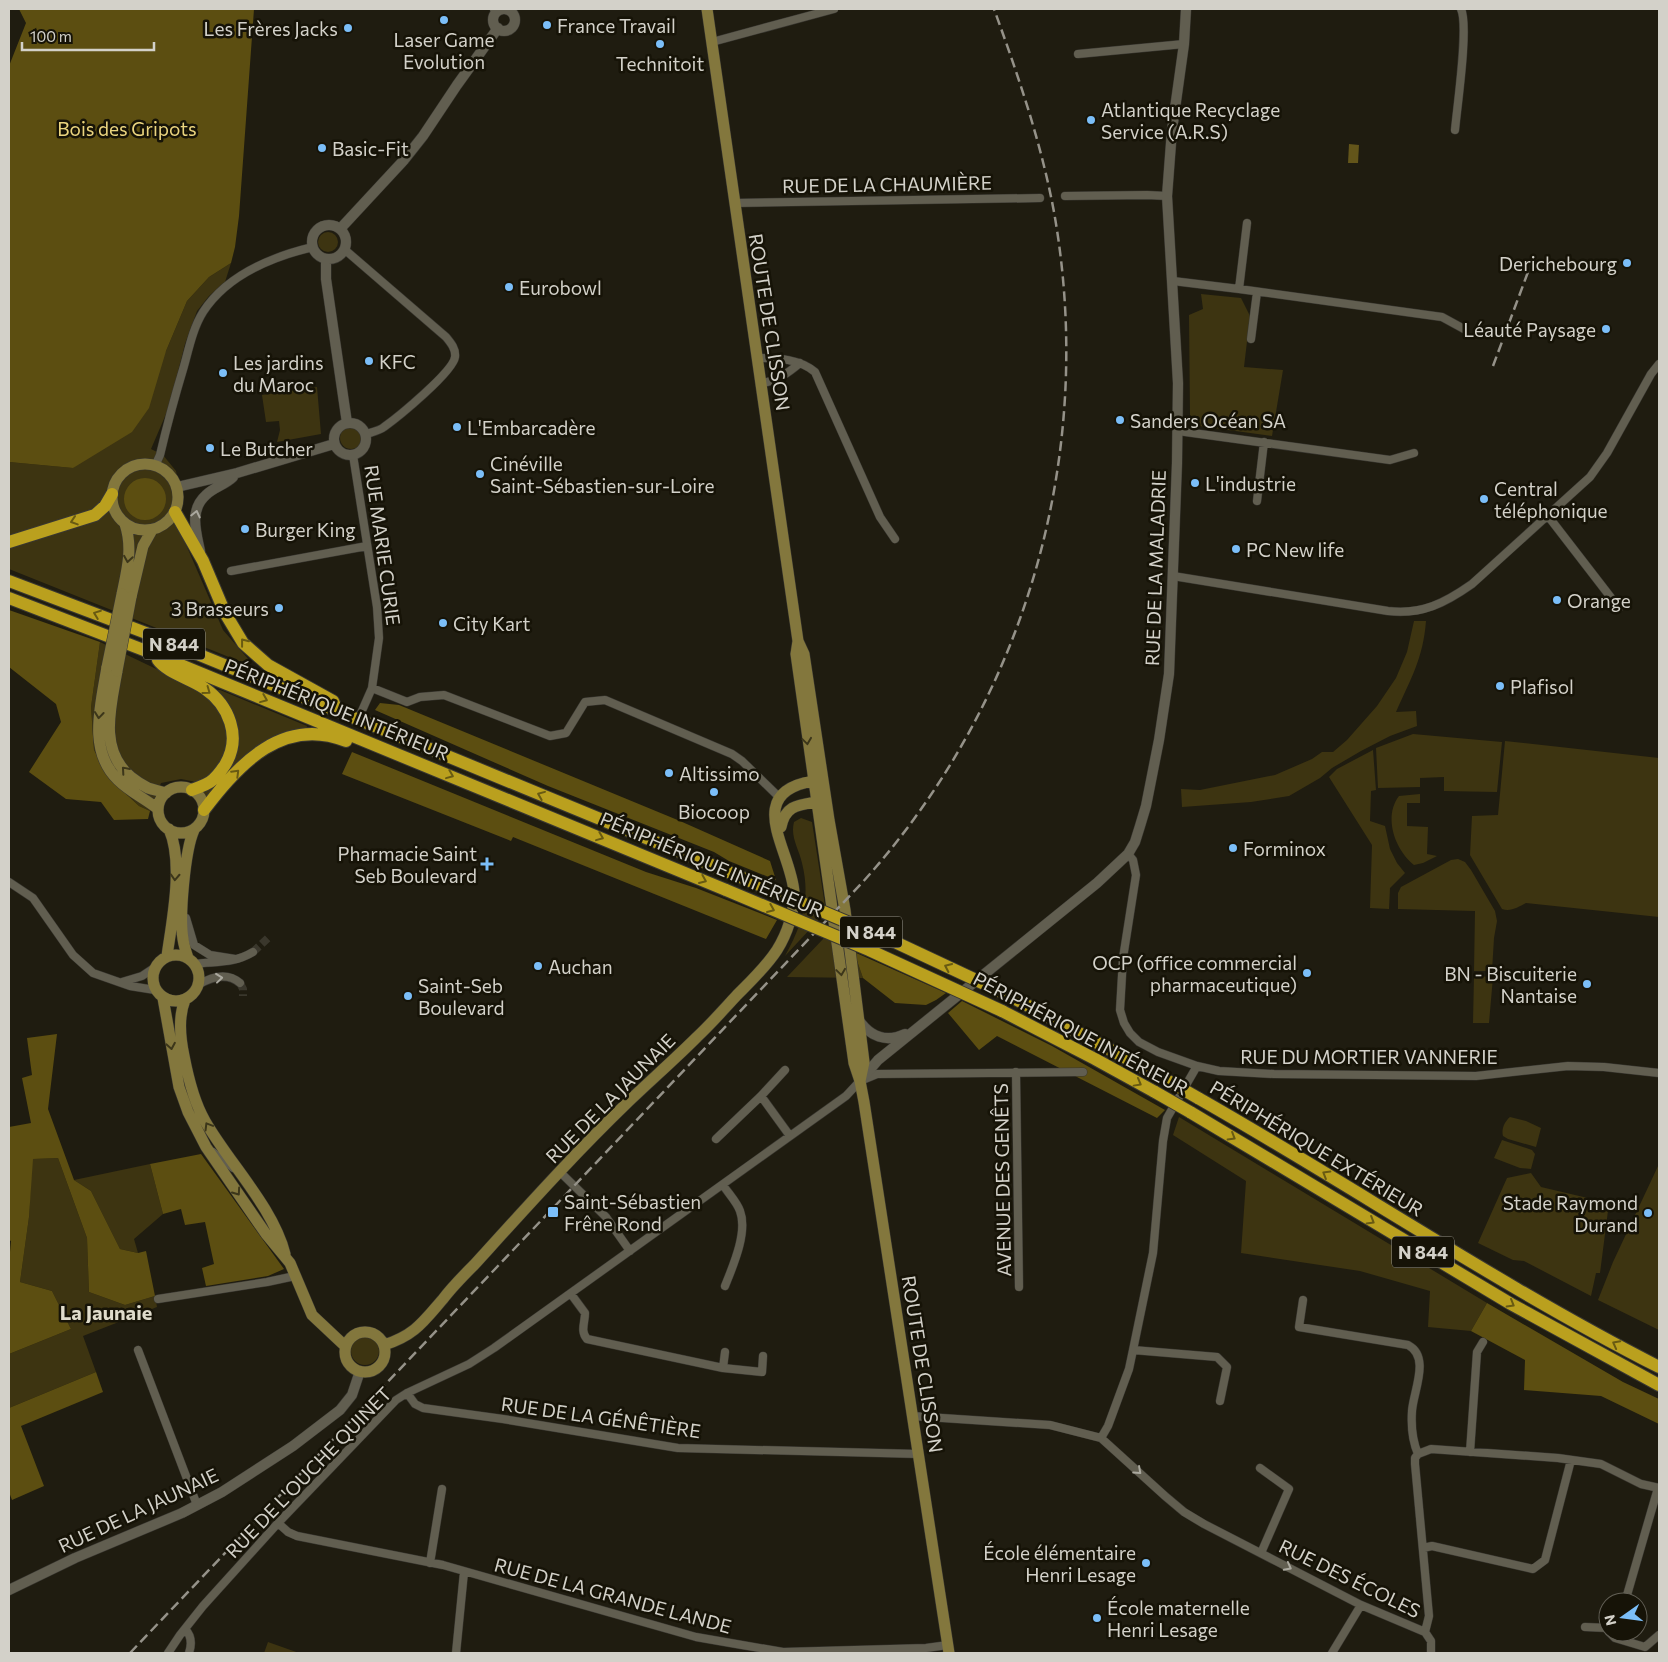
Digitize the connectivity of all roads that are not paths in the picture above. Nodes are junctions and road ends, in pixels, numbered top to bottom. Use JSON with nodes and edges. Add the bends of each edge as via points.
{"nodes":[{"id":1,"x":707,"y":9,"type":"edge"},
{"id":2,"x":834,"y":9,"type":"edge"},
{"id":3,"x":1186,"y":9,"type":"edge"},
{"id":4,"x":1461,"y":9,"type":"edge"},
{"id":5,"x":495,"y":11,"type":"edge"},
{"id":6,"x":516,"y":11,"type":"edge"},
{"id":7,"x":498,"y":28,"type":"junction"},
{"id":8,"x":712,"y":42,"type":"junction"},
{"id":9,"x":1184,"y":44,"type":"junction"},
{"id":10,"x":1078,"y":54,"type":"dead end"},
{"id":11,"x":1455,"y":130,"type":"dead end"},
{"id":12,"x":1065,"y":196,"type":"dead end"},
{"id":13,"x":1167,"y":196,"type":"junction"},
{"id":14,"x":1040,"y":198,"type":"dead end"},
{"id":15,"x":734,"y":203,"type":"junction"},
{"id":16,"x":1247,"y":223,"type":"dead end"},
{"id":17,"x":340,"y":229,"type":"junction"},
{"id":18,"x":312,"y":247,"type":"junction"},
{"id":19,"x":344,"y":249,"type":"junction"},
{"id":20,"x":326,"y":259,"type":"junction"},
{"id":21,"x":1173,"y":281,"type":"junction"},
{"id":22,"x":1240,"y":289,"type":"junction"},
{"id":23,"x":1257,"y":292,"type":"junction"},
{"id":24,"x":1464,"y":329,"type":"dead end"},
{"id":25,"x":1251,"y":339,"type":"dead end"},
{"id":26,"x":758,"y":358,"type":"junction"},
{"id":27,"x":800,"y":363,"type":"junction"},
{"id":28,"x":1659,"y":364,"type":"edge"},
{"id":29,"x":762,"y":383,"type":"junction"},
{"id":30,"x":347,"y":422,"type":"junction"},
{"id":31,"x":1178,"y":431,"type":"junction"},
{"id":32,"x":366,"y":434,"type":"junction"},
{"id":33,"x":1264,"y":442,"type":"junction"},
{"id":34,"x":334,"y":444,"type":"junction"},
{"id":35,"x":1414,"y":453,"type":"dead end"},
{"id":36,"x":353,"y":455,"type":"junction"},
{"id":37,"x":154,"y":466,"type":"junction"},
{"id":38,"x":237,"y":473,"type":"junction"},
{"id":39,"x":177,"y":487,"type":"junction"},
{"id":40,"x":112,"y":494,"type":"junction"},
{"id":41,"x":1257,"y":501,"type":"dead end"},
{"id":42,"x":175,"y":512,"type":"junction"},
{"id":43,"x":1548,"y":516,"type":"junction"},
{"id":44,"x":126,"y":524,"type":"junction"},
{"id":45,"x":152,"y":530,"type":"junction"},
{"id":46,"x":895,"y":539,"type":"dead end"},
{"id":47,"x":9,"y":542,"type":"edge"},
{"id":48,"x":367,"y":546,"type":"junction"},
{"id":49,"x":203,"y":561,"type":"junction"},
{"id":50,"x":231,"y":571,"type":"dead end"},
{"id":51,"x":1173,"y":576,"type":"junction"},
{"id":52,"x":9,"y":580,"type":"edge"},
{"id":53,"x":126,"y":596,"type":"junction"},
{"id":54,"x":9,"y":598,"type":"edge"},
{"id":55,"x":1619,"y":608,"type":"dead end"},
{"id":56,"x":154,"y":654,"type":"junction"},
{"id":57,"x":112,"y":669,"type":"junction"},
{"id":58,"x":372,"y":688,"type":"junction"},
{"id":59,"x":337,"y":711,"type":"junction"},
{"id":60,"x":356,"y":725,"type":"dead end"},
{"id":61,"x":337,"y":733,"type":"junction"},
{"id":62,"x":818,"y":779,"type":"junction"},
{"id":63,"x":192,"y":790,"type":"junction"},
{"id":64,"x":166,"y":793,"type":"junction"},
{"id":65,"x":779,"y":797,"type":"junction"},
{"id":66,"x":818,"y":797,"type":"junction"},
{"id":67,"x":158,"y":810,"type":"junction"},
{"id":68,"x":204,"y":810,"type":"junction"},
{"id":69,"x":781,"y":828,"type":"junction"},
{"id":70,"x":169,"y":830,"type":"junction"},
{"id":71,"x":194,"y":830,"type":"junction"},
{"id":72,"x":781,"y":842,"type":"junction"},
{"id":73,"x":1128,"y":854,"type":"junction"},
{"id":74,"x":9,"y":882,"type":"edge"},
{"id":75,"x":840,"y":883,"type":"junction"},
{"id":76,"x":183,"y":906,"type":"junction"},
{"id":77,"x":253,"y":952,"type":"tunnel mouth"},
{"id":78,"x":167,"y":956,"type":"junction"},
{"id":79,"x":235,"y":959,"type":"junction"},
{"id":80,"x":191,"y":961,"type":"junction"},
{"id":81,"x":154,"y":968,"type":"junction"},
{"id":82,"x":120,"y":982,"type":"junction"},
{"id":83,"x":240,"y":983,"type":"dead end"},
{"id":84,"x":198,"y":986,"type":"junction"},
{"id":85,"x":159,"y":994,"type":"junction"},
{"id":86,"x":185,"y":1000,"type":"junction"},
{"id":87,"x":858,"y":1019,"type":"junction"},
{"id":88,"x":919,"y":1026,"type":"junction"},
{"id":89,"x":1197,"y":1066,"type":"junction"},
{"id":90,"x":785,"y":1070,"type":"dead end"},
{"id":91,"x":1016,"y":1072,"type":"junction"},
{"id":92,"x":1083,"y":1072,"type":"dead end"},
{"id":93,"x":1659,"y":1073,"type":"edge"},
{"id":94,"x":860,"y":1081,"type":"junction"},
{"id":95,"x":761,"y":1096,"type":"junction"},
{"id":96,"x":790,"y":1136,"type":"junction"},
{"id":97,"x":716,"y":1139,"type":"dead end"},
{"id":98,"x":206,"y":1147,"type":"junction"},
{"id":99,"x":239,"y":1172,"type":"junction"},
{"id":100,"x":560,"y":1172,"type":"junction"},
{"id":101,"x":723,"y":1185,"type":"junction"},
{"id":102,"x":630,"y":1251,"type":"junction"},
{"id":103,"x":286,"y":1258,"type":"junction"},
{"id":104,"x":295,"y":1276,"type":"junction"},
{"id":105,"x":725,"y":1286,"type":"dead end"},
{"id":106,"x":1019,"y":1287,"type":"dead end"},
{"id":107,"x":570,"y":1294,"type":"junction"},
{"id":108,"x":158,"y":1299,"type":"dead end"},
{"id":109,"x":1304,"y":1300,"type":"dead end"},
{"id":110,"x":1483,"y":1342,"type":"dead end"},
{"id":111,"x":384,"y":1345,"type":"junction"},
{"id":112,"x":345,"y":1346,"type":"junction"},
{"id":113,"x":138,"y":1350,"type":"dead end"},
{"id":114,"x":1133,"y":1350,"type":"junction"},
{"id":115,"x":725,"y":1352,"type":"dead end"},
{"id":116,"x":763,"y":1356,"type":"dead end"},
{"id":117,"x":1659,"y":1367,"type":"edge"},
{"id":118,"x":723,"y":1368,"type":"junction"},
{"id":119,"x":360,"y":1372,"type":"junction"},
{"id":120,"x":1659,"y":1385,"type":"edge"},
{"id":121,"x":407,"y":1393,"type":"junction"},
{"id":122,"x":1220,"y":1401,"type":"dead end"},
{"id":123,"x":912,"y":1416,"type":"junction"},
{"id":124,"x":1101,"y":1438,"type":"junction"},
{"id":125,"x":1470,"y":1452,"type":"junction"},
{"id":126,"x":919,"y":1454,"type":"junction"},
{"id":127,"x":1418,"y":1454,"type":"junction"},
{"id":128,"x":1571,"y":1460,"type":"junction"},
{"id":129,"x":1260,"y":1468,"type":"dead end"},
{"id":130,"x":442,"y":1488,"type":"dead end"},
{"id":131,"x":1659,"y":1488,"type":"edge"},
{"id":132,"x":197,"y":1505,"type":"junction"},
{"id":133,"x":278,"y":1524,"type":"junction"},
{"id":134,"x":1423,"y":1548,"type":"junction"},
{"id":135,"x":1261,"y":1553,"type":"junction"},
{"id":136,"x":430,"y":1563,"type":"junction"},
{"id":137,"x":464,"y":1572,"type":"junction"},
{"id":138,"x":9,"y":1590,"type":"edge"},
{"id":139,"x":1628,"y":1592,"type":"edge"},
{"id":140,"x":1360,"y":1605,"type":"junction"},
{"id":141,"x":1585,"y":1627,"type":"dead end"},
{"id":142,"x":1598,"y":1628,"type":"edge"},
{"id":143,"x":185,"y":1629,"type":"junction"},
{"id":144,"x":1425,"y":1632,"type":"junction"},
{"id":145,"x":1659,"y":1635,"type":"edge"},
{"id":146,"x":1625,"y":1642,"type":"edge"},
{"id":147,"x":741,"y":1649,"type":"edge"},
{"id":148,"x":949,"y":1649,"type":"edge"},
{"id":149,"x":1646,"y":1650,"type":"edge"},
{"id":150,"x":168,"y":1653,"type":"edge"},
{"id":151,"x":189,"y":1653,"type":"edge"},
{"id":152,"x":456,"y":1653,"type":"edge"},
{"id":153,"x":1332,"y":1653,"type":"edge"},
{"id":154,"x":1432,"y":1653,"type":"edge"}],
"edges":[{"from":1,"to":8,"type":"main road","name":"ROUTE DE CLISSON"},
{"from":2,"to":8,"type":"street"},
{"from":3,"to":9,"type":"street","name":"RUE DE LA MALADRIE"},
{"from":4,"to":11,"type":"street","via":[[1464,33]]},
{"from":5,"to":6,"type":"street"},
{"from":5,"to":7,"type":"street","via":[[494,22]]},
{"from":6,"to":7,"type":"street","via":[[513,26],[508,30]]},
{"from":7,"to":17,"type":"street","via":[[404,160]]},
{"from":8,"to":15,"type":"main road","name":"ROUTE DE CLISSON"},
{"from":9,"to":10,"type":"street"},
{"from":9,"to":13,"type":"street","name":"RUE DE LA MALADRIE"},
{"from":12,"to":13,"type":"street"},
{"from":13,"to":21,"type":"street","name":"RUE DE LA MALADRIE"},
{"from":14,"to":15,"type":"street","name":"RUE DE LA CHAUMIÈRE"},
{"from":15,"to":26,"type":"main road","name":"ROUTE DE CLISSON"},
{"from":16,"to":22,"type":"street"},
{"from":17,"to":18,"type":"street","via":[[330,225],[319,228],[312,237]]},
{"from":17,"to":19,"type":"street","via":[[346,238]]},
{"from":18,"to":20,"type":"street","via":[[316,254]]},
{"from":18,"to":37,"type":"street","via":[[249,270],[230,283],[204,311],[196,324],[160,455]]},
{"from":19,"to":20,"type":"street","via":[[337,257]]},
{"from":19,"to":32,"type":"street","via":[[446,337],[455,350],[454,363],[420,398],[382,428]]},
{"from":20,"to":30,"type":"street","via":[[326,279]]},
{"from":21,"to":22,"type":"street"},
{"from":21,"to":31,"type":"street","name":"RUE DE LA MALADRIE"},
{"from":22,"to":23,"type":"street"},
{"from":23,"to":24,"type":"street","via":[[1442,317]]},
{"from":23,"to":25,"type":"street"},
{"from":26,"to":27,"type":"street"},
{"from":26,"to":29,"type":"main road","name":"ROUTE DE CLISSON"},
{"from":27,"to":29,"type":"street","via":[[771,382]]},
{"from":27,"to":46,"type":"street","via":[[819,378],[880,517]]},
{"from":28,"to":43,"type":"street","via":[[1597,467]]},
{"from":29,"to":62,"type":"main road","name":"ROUTE DE CLISSON","via":[[798,640],[796,654]]},
{"from":30,"to":32,"type":"street","via":[[359,425]]},
{"from":30,"to":34,"type":"street","via":[[335,431]]},
{"from":31,"to":33,"type":"street"},
{"from":31,"to":51,"type":"street","name":"RUE DE LA MALADRIE"},
{"from":32,"to":36,"type":"street","via":[[364,447]]},
{"from":33,"to":35,"type":"street","via":[[1390,460]]},
{"from":33,"to":41,"type":"street"},
{"from":34,"to":36,"type":"street","via":[[342,453]]},
{"from":34,"to":38,"type":"street"},
{"from":36,"to":48,"type":"street","name":"RUE MARIE CURIE"},
{"from":37,"to":39,"type":"main road","via":[[170,476]]},
{"from":37,"to":40,"type":"main road","via":[[142,464],[124,472]]},
{"from":38,"to":39,"type":"street"},
{"from":49,"to":38,"type":"street","one_way":true,"via":[[194,524],[195,512],[206,494],[230,481]]},
{"from":39,"to":42,"type":"main road"},
{"from":40,"to":44,"type":"main road","via":[[117,514]]},
{"from":40,"to":47,"type":"highway","one_way":true,"via":[[95,514]]},
{"from":42,"to":45,"type":"main road","via":[[166,524]]},
{"from":42,"to":49,"type":"highway"},
{"from":43,"to":51,"type":"street","via":[[1472,584],[1442,603],[1420,611],[1388,611]]},
{"from":43,"to":55,"type":"street"},
{"from":44,"to":45,"type":"main road","via":[[138,530]]},
{"from":44,"to":53,"type":"main road","one_way":true,"via":[[130,543]]},
{"from":45,"to":53,"type":"main road","via":[[143,546]]},
{"from":48,"to":50,"type":"street"},
{"from":48,"to":58,"type":"street","name":"RUE MARIE CURIE","via":[[379,638]]},
{"from":59,"to":49,"type":"highway","one_way":true,"via":[[333,701],[268,665],[243,643],[225,613]]},
{"from":51,"to":73,"type":"street","name":"RUE DE LA MALADRIE","via":[[1169,674],[1159,740],[1146,806]]},
{"from":59,"to":52,"type":"highway","name":"PÉRIPHÉRIQUE EXTÉRIEUR","number":"N 844","one_way":true},
{"from":53,"to":57,"type":"main road","bridge":true},
{"from":54,"to":56,"type":"highway","name":"PÉRIPHÉRIQUE INTÉRIEUR","number":"N 844"},
{"from":56,"to":61,"type":"highway","name":"PÉRIPHÉRIQUE INTÉRIEUR","number":"N 844","one_way":true},
{"from":56,"to":63,"type":"highway","one_way":true,"via":[[162,665],[214,696],[230,721],[233,739],[226,763],[210,782]]},
{"from":64,"to":57,"type":"main road","one_way":true,"via":[[146,787],[133,778],[115,755],[109,728]]},
{"from":57,"to":67,"type":"main road","one_way":true,"via":[[98,726],[102,752],[119,781]]},
{"from":58,"to":60,"type":"street","name":"RUE MARIE CURIE"},
{"from":58,"to":65,"type":"street","via":[[407,702],[444,695],[550,736],[566,733],[585,702],[605,700],[732,754]]},
{"from":117,"to":59,"type":"highway","name":"PÉRIPHÉRIQUE EXTÉRIEUR","number":"N 844","one_way":true,"bridge":true,"via":[[1511,1286],[1163,1078],[1008,996],[897,943]]},
{"from":68,"to":61,"type":"highway","one_way":true,"via":[[251,758],[269,745],[288,737]]},
{"from":61,"to":120,"type":"highway","name":"PÉRIPHÉRIQUE INTÉRIEUR","number":"N 844","one_way":true,"bridge":true,"via":[[405,757],[726,890],[1002,1011],[1155,1092],[1511,1304]]},
{"from":62,"to":65,"type":"main road","via":[[790,788]]},
{"from":62,"to":66,"type":"main road","name":"ROUTE DE CLISSON"},
{"from":62,"to":75,"type":"main road","name":"ROUTE DE CLISSON"},
{"from":63,"to":64,"type":"main road","via":[[179,788]]},
{"from":63,"to":68,"type":"main road","via":[[201,798]]},
{"from":64,"to":67,"type":"main road"},
{"from":65,"to":69,"type":"main road","name":"RUE DE LA JAUNAIE","via":[[783,809],[778,817]]},
{"from":65,"to":72,"type":"main road","name":"RUE DE LA JAUNAIE","via":[[774,823]]},
{"from":66,"to":69,"type":"main road","via":[[792,808],[785,814]]},
{"from":66,"to":75,"type":"main road","name":"ROUTE DE CLISSON","via":[[834,877]]},
{"from":66,"to":94,"type":"main road","name":"ROUTE DE CLISSON","one_way":true,"via":[[854,1063]]},
{"from":67,"to":70,"type":"main road","via":[[161,821]]},
{"from":68,"to":71,"type":"main road","via":[[201,823]]},
{"from":69,"to":72,"type":"main road","name":"RUE DE LA JAUNAIE"},
{"from":70,"to":71,"type":"main road","via":[[181,833]]},
{"from":70,"to":78,"type":"main road","one_way":true,"via":[[176,863]]},
{"from":71,"to":76,"type":"main road"},
{"from":72,"to":100,"type":"main road","name":"RUE DE LA JAUNAIE","via":[[792,881],[794,904],[786,930],[768,963]]},
{"from":73,"to":88,"type":"street","name":"RUE DE LA MALADRIE","via":[[1091,888]]},
{"from":73,"to":89,"type":"street","name":"RUE DU MORTIER VANNERIE","via":[[1136,875],[1120,1010],[1130,1033],[1139,1042]]},
{"from":74,"to":82,"type":"street","via":[[33,898],[73,955],[93,973]]},
{"from":75,"to":87,"type":"main road","name":"ROUTE DE CLISSON"},
{"from":76,"to":79,"type":"street","via":[[194,946],[210,955]]},
{"from":76,"to":80,"type":"main road","via":[[183,939]]},
{"from":77,"to":79,"type":"street"},
{"from":78,"to":80,"type":"main road","via":[[174,954]]},
{"from":78,"to":81,"type":"main road"},
{"from":79,"to":80,"type":"street","via":[[224,963]]},
{"from":80,"to":84,"type":"main road","via":[[199,974]]},
{"from":81,"to":82,"type":"street","via":[[142,976]]},
{"from":81,"to":85,"type":"main road","via":[[152,979]]},
{"from":82,"to":85,"type":"street"},
{"from":84,"to":83,"type":"street","one_way":true,"via":[[213,978],[224,977]]},
{"from":84,"to":86,"type":"main road"},
{"from":85,"to":86,"type":"main road","via":[[174,1002]]},
{"from":85,"to":98,"type":"main road","one_way":true,"via":[[179,1087]]},
{"from":99,"to":86,"type":"main road","one_way":true,"via":[[203,1118],[193,1092],[180,1036]]},
{"from":87,"to":88,"type":"street","name":"RUE DE LA MALADRIE","via":[[869,1032],[882,1038],[898,1037]]},
{"from":87,"to":94,"type":"main road","name":"ROUTE DE CLISSON","via":[[864,1062]]},
{"from":88,"to":94,"type":"street","name":"RUE DE LA MALADRIE","via":[[872,1065]]},
{"from":89,"to":93,"type":"street","name":"RUE DU MORTIER VANNERIE","via":[[1219,1071],[1274,1074],[1476,1076],[1568,1066]]},
{"from":89,"to":114,"type":"street","via":[[1167,1118],[1153,1253]]},
{"from":90,"to":95,"type":"street"},
{"from":91,"to":92,"type":"street"},
{"from":91,"to":94,"type":"street","via":[[877,1074]]},
{"from":91,"to":106,"type":"street","name":"AVENUE DES GENÊTS"},
{"from":94,"to":96,"type":"street","name":"RUE DE L'OUCHE QUINET","via":[[846,1096]]},
{"from":94,"to":123,"type":"main road","name":"ROUTE DE CLISSON"},
{"from":95,"to":96,"type":"street"},
{"from":95,"to":97,"type":"street"},
{"from":96,"to":101,"type":"street","name":"RUE DE L'OUCHE QUINET"},
{"from":98,"to":99,"type":"street"},
{"from":98,"to":103,"type":"main road","one_way":true},
{"from":99,"to":103,"type":"main road","via":[[281,1240]]},
{"from":100,"to":102,"type":"street","via":[[606,1217]]},
{"from":100,"to":111,"type":"main road","name":"RUE DE LA JAUNAIE","via":[[423,1324]]},
{"from":101,"to":102,"type":"street","name":"RUE DE L'OUCHE QUINET"},
{"from":101,"to":105,"type":"street","via":[[740,1210],[743,1228]]},
{"from":102,"to":107,"type":"street","name":"RUE DE L'OUCHE QUINET"},
{"from":103,"to":104,"type":"main road"},
{"from":104,"to":108,"type":"street"},
{"from":104,"to":112,"type":"main road","via":[[312,1315]]},
{"from":107,"to":118,"type":"street","via":[[585,1313],[582,1330],[587,1339]]},
{"from":107,"to":121,"type":"street","name":"RUE DE L'OUCHE QUINET","via":[[469,1364]]},
{"from":109,"to":127,"type":"street","via":[[1299,1327],[1408,1345],[1416,1352],[1420,1370],[1413,1398],[1412,1437]]},
{"from":110,"to":125,"type":"street","via":[[1477,1352]]},
{"from":111,"to":112,"type":"main road","via":[[377,1335],[365,1331],[353,1335]]},
{"from":111,"to":119,"type":"main road","via":[[382,1364],[369,1372]]},
{"from":112,"to":119,"type":"main road","via":[[348,1364]]},
{"from":113,"to":132,"type":"street"},
{"from":114,"to":122,"type":"street","via":[[1217,1357],[1227,1367]]},
{"from":114,"to":124,"type":"street","via":[[1126,1377]]},
{"from":115,"to":118,"type":"street"},
{"from":116,"to":118,"type":"street","via":[[762,1372]]},
{"from":119,"to":132,"type":"street","name":"RUE DE LA JAUNAIE","via":[[352,1395],[334,1416],[293,1446]]},
{"from":121,"to":126,"type":"street","name":"RUE DE LA GÉNÊTIÈRE","via":[[415,1404],[423,1408],[678,1448]]},
{"from":121,"to":133,"type":"street","name":"RUE DE L'OUCHE QUINET","via":[[384,1412]]},
{"from":123,"to":124,"type":"street","name":"RUE DES ÉCOLES","via":[[1050,1425]]},
{"from":123,"to":126,"type":"main road","name":"ROUTE DE CLISSON"},
{"from":124,"to":135,"type":"street","name":"RUE DES ÉCOLES","one_way":true,"via":[[1184,1512]]},
{"from":125,"to":127,"type":"street","via":[[1431,1449]]},
{"from":125,"to":128,"type":"street"},
{"from":126,"to":148,"type":"main road","name":"ROUTE DE CLISSON"},
{"from":127,"to":134,"type":"street","via":[[1415,1464]]},
{"from":128,"to":131,"type":"street","via":[[1609,1467],[1641,1484]]},
{"from":128,"to":134,"type":"street","via":[[1545,1560],[1533,1569],[1432,1546]]},
{"from":129,"to":135,"type":"street","name":"RUE DES ÉCOLES","via":[[1289,1489]]},
{"from":130,"to":136,"type":"street"},
{"from":131,"to":139,"type":"street"},
{"from":132,"to":138,"type":"street","name":"RUE DE LA JAUNAIE"},
{"from":133,"to":136,"type":"street","name":"RUE DE LA GRANDE LANDE","via":[[297,1536]]},
{"from":133,"to":143,"type":"street","name":"RUE DE L'OUCHE QUINET"},
{"from":134,"to":144,"type":"street","via":[[1429,1616]]},
{"from":135,"to":140,"type":"street","name":"RUE DES ÉCOLES","one_way":true},
{"from":136,"to":137,"type":"street","name":"RUE DE LA GRANDE LANDE"},
{"from":137,"to":147,"type":"street","name":"RUE DE LA GRANDE LANDE"},
{"from":137,"to":152,"type":"street"},
{"from":140,"to":144,"type":"street","name":"RUE DES ÉCOLES"},
{"from":140,"to":153,"type":"street"},
{"from":141,"to":142,"type":"street"},
{"from":143,"to":150,"type":"street","name":"RUE DE L'OUCHE QUINET"},
{"from":143,"to":151,"type":"street","via":[[191,1642]]},
{"from":144,"to":154,"type":"street","via":[[1431,1641]]},
{"from":145,"to":149,"type":"street"},
{"from":146,"to":149,"type":"street"},
{"from":147,"to":148,"type":"street","name":"RUE DE LA GRANDE LANDE","via":[[783,1652]]}]}
